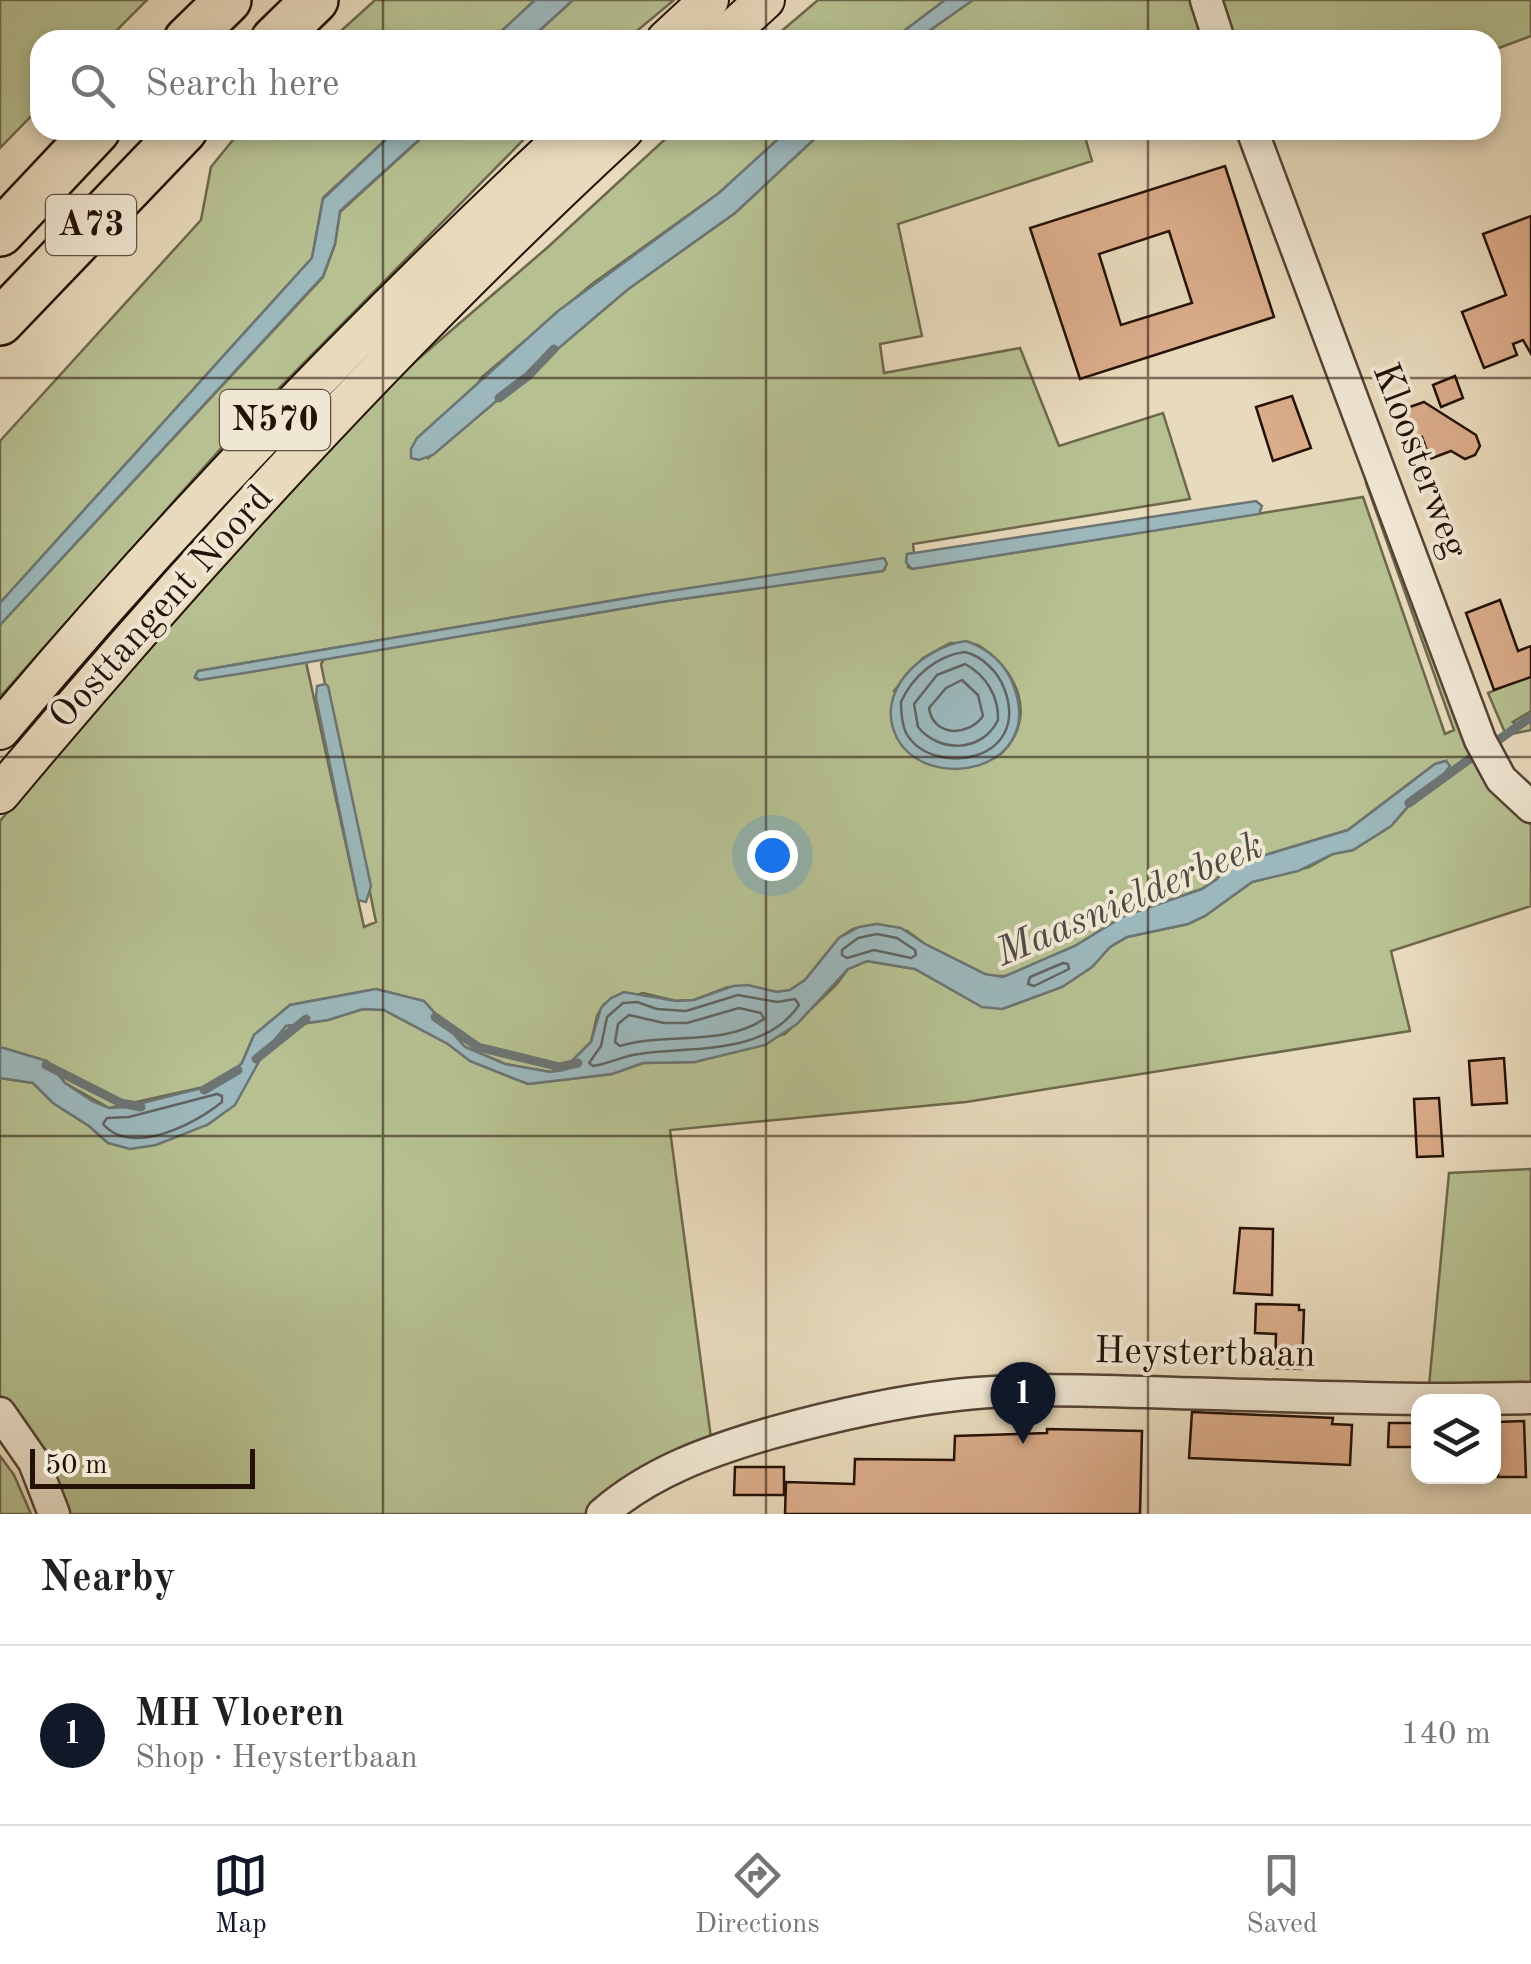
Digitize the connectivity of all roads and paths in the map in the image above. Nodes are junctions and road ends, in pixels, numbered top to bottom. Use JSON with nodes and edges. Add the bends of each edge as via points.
{"nodes":[{"id":1,"x":228,"y":0,"type":"edge"},
{"id":2,"x":314,"y":0,"type":"edge"},
{"id":3,"x":709,"y":0,"type":"edge"},
{"id":4,"x":765,"y":0,"type":"edge"},
{"id":5,"x":1206,"y":0,"type":"edge"},
{"id":6,"x":197,"y":30,"type":"edge"},
{"id":7,"x":284,"y":30,"type":"edge"},
{"id":8,"x":677,"y":30,"type":"edge"},
{"id":9,"x":732,"y":30,"type":"edge"},
{"id":10,"x":1215,"y":30,"type":"edge"},
{"id":11,"x":87,"y":140,"type":"edge"},
{"id":12,"x":174,"y":140,"type":"edge"},
{"id":13,"x":561,"y":140,"type":"edge"},
{"id":14,"x":614,"y":140,"type":"edge"},
{"id":15,"x":1256,"y":140,"type":"edge"},
{"id":16,"x":0,"y":233,"type":"edge"},
{"id":17,"x":0,"y":322,"type":"edge"},
{"id":18,"x":0,"y":730,"type":"edge"},
{"id":19,"x":0,"y":794,"type":"edge"},
{"id":20,"x":1531,"y":807,"type":"edge"},
{"id":21,"x":1531,"y":1398,"type":"edge"},
{"id":22,"x":0,"y":1414,"type":"edge"},
{"id":23,"x":54,"y":1514,"type":"edge"},
{"id":24,"x":602,"y":1514,"type":"edge"}],
"edges":[{"from":1,"to":6,"type":"highway"},
{"from":2,"to":7,"type":"highway"},
{"from":3,"to":8,"type":"main road"},
{"from":4,"to":9,"type":"main road"},
{"from":5,"to":10,"type":"street"},
{"from":11,"to":16,"type":"highway","number":"A73"},
{"from":12,"to":17,"type":"highway","number":"A73"},
{"from":13,"to":18,"type":"main road","name":"Oosttangent Noord","number":"N570","via":[[272,424]]},
{"from":14,"to":19,"type":"main road","name":"Oosttangent Noord","number":"N570","via":[[422,324],[168,598]]},
{"from":15,"to":20,"type":"street","name":"Kloosterweg","via":[[1480,740],[1502,779]]},
{"from":21,"to":24,"type":"street","name":"Heystertbaan","via":[[1077,1390],[958,1395],[873,1407],[710,1452],[647,1479]]},
{"from":22,"to":23,"type":"street","via":[[34,1462]]}]}
